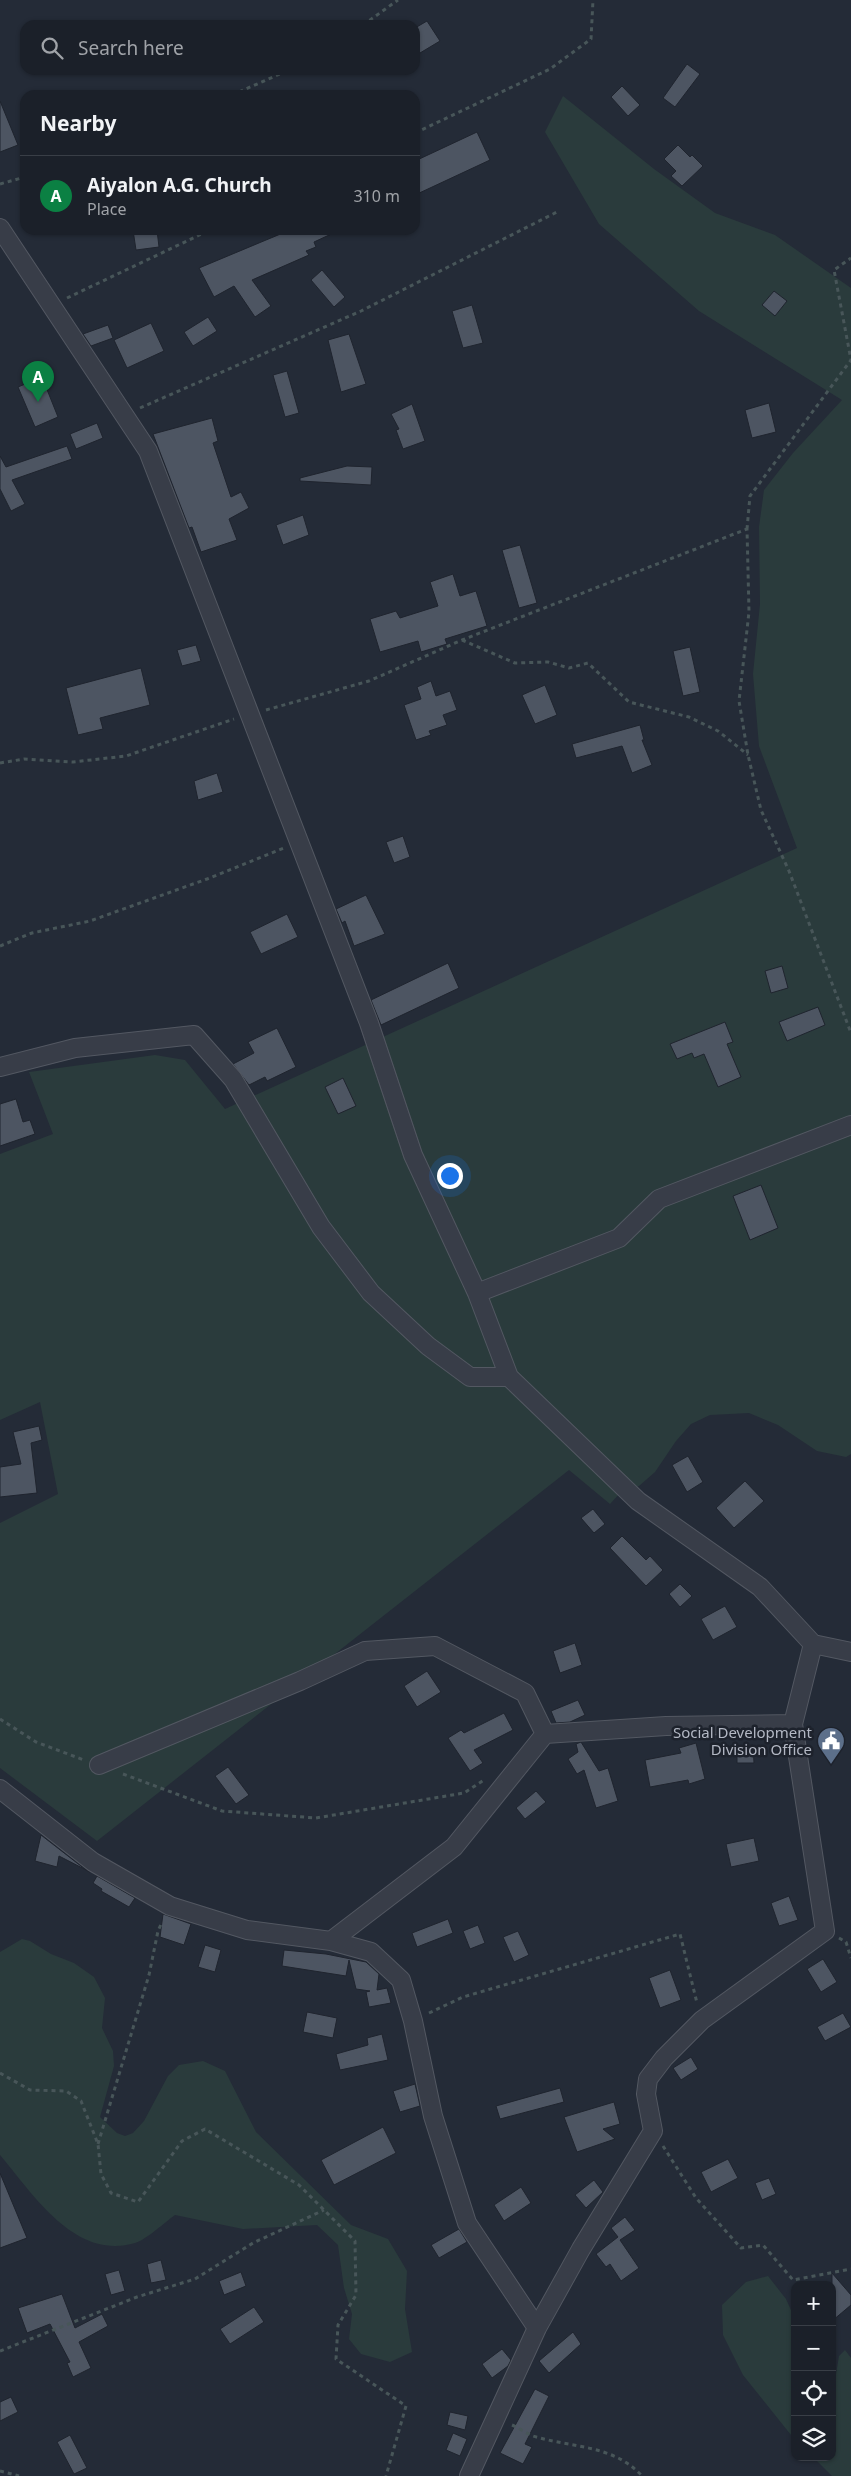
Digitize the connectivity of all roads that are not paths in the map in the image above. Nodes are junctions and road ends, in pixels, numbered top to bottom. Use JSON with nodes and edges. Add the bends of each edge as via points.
{"nodes":[{"id":1,"x":0,"y":228,"type":"edge"},
{"id":2,"x":0,"y":1067,"type":"edge"},
{"id":3,"x":851,"y":1125,"type":"edge"},
{"id":4,"x":477,"y":1293,"type":"junction"},
{"id":5,"x":509,"y":1377,"type":"junction"},
{"id":6,"x":813,"y":1644,"type":"junction"},
{"id":7,"x":851,"y":1652,"type":"edge"},
{"id":8,"x":793,"y":1724,"type":"junction"},
{"id":9,"x":545,"y":1734,"type":"junction"},
{"id":10,"x":99,"y":1765,"type":"road end"},
{"id":11,"x":0,"y":1789,"type":"edge"},
{"id":12,"x":331,"y":1941,"type":"junction"},
{"id":13,"x":537,"y":2328,"type":"junction"},
{"id":14,"x":469,"y":2476,"type":"edge"}],
"edges":[{"from":1,"to":4,"type":"street","via":[[148,451],[370,1023],[412,1155]]},
{"from":2,"to":5,"type":"street","via":[[75,1048],[194,1035],[233,1079],[321,1228],[372,1293],[428,1346],[470,1377]]},
{"from":3,"to":4,"type":"street","via":[[659,1200],[618,1238]]},
{"from":4,"to":5,"type":"street"},
{"from":5,"to":6,"type":"street","via":[[638,1501],[760,1587]]},
{"from":6,"to":7,"type":"street"},
{"from":6,"to":8,"type":"street"},
{"from":8,"to":9,"type":"street","via":[[666,1726]]},
{"from":8,"to":13,"type":"street","via":[[825,1931],[702,2020],[648,2079],[646,2094],[654,2131],[581,2249]]},
{"from":9,"to":10,"type":"street","via":[[525,1694],[435,1646],[365,1651]]},
{"from":9,"to":12,"type":"street","via":[[454,1847]]},
{"from":11,"to":12,"type":"street","via":[[92,1862],[170,1906],[247,1930]]},
{"from":12,"to":13,"type":"street","via":[[371,1952],[401,1980],[433,2116],[467,2223]]},
{"from":13,"to":14,"type":"street"}]}
